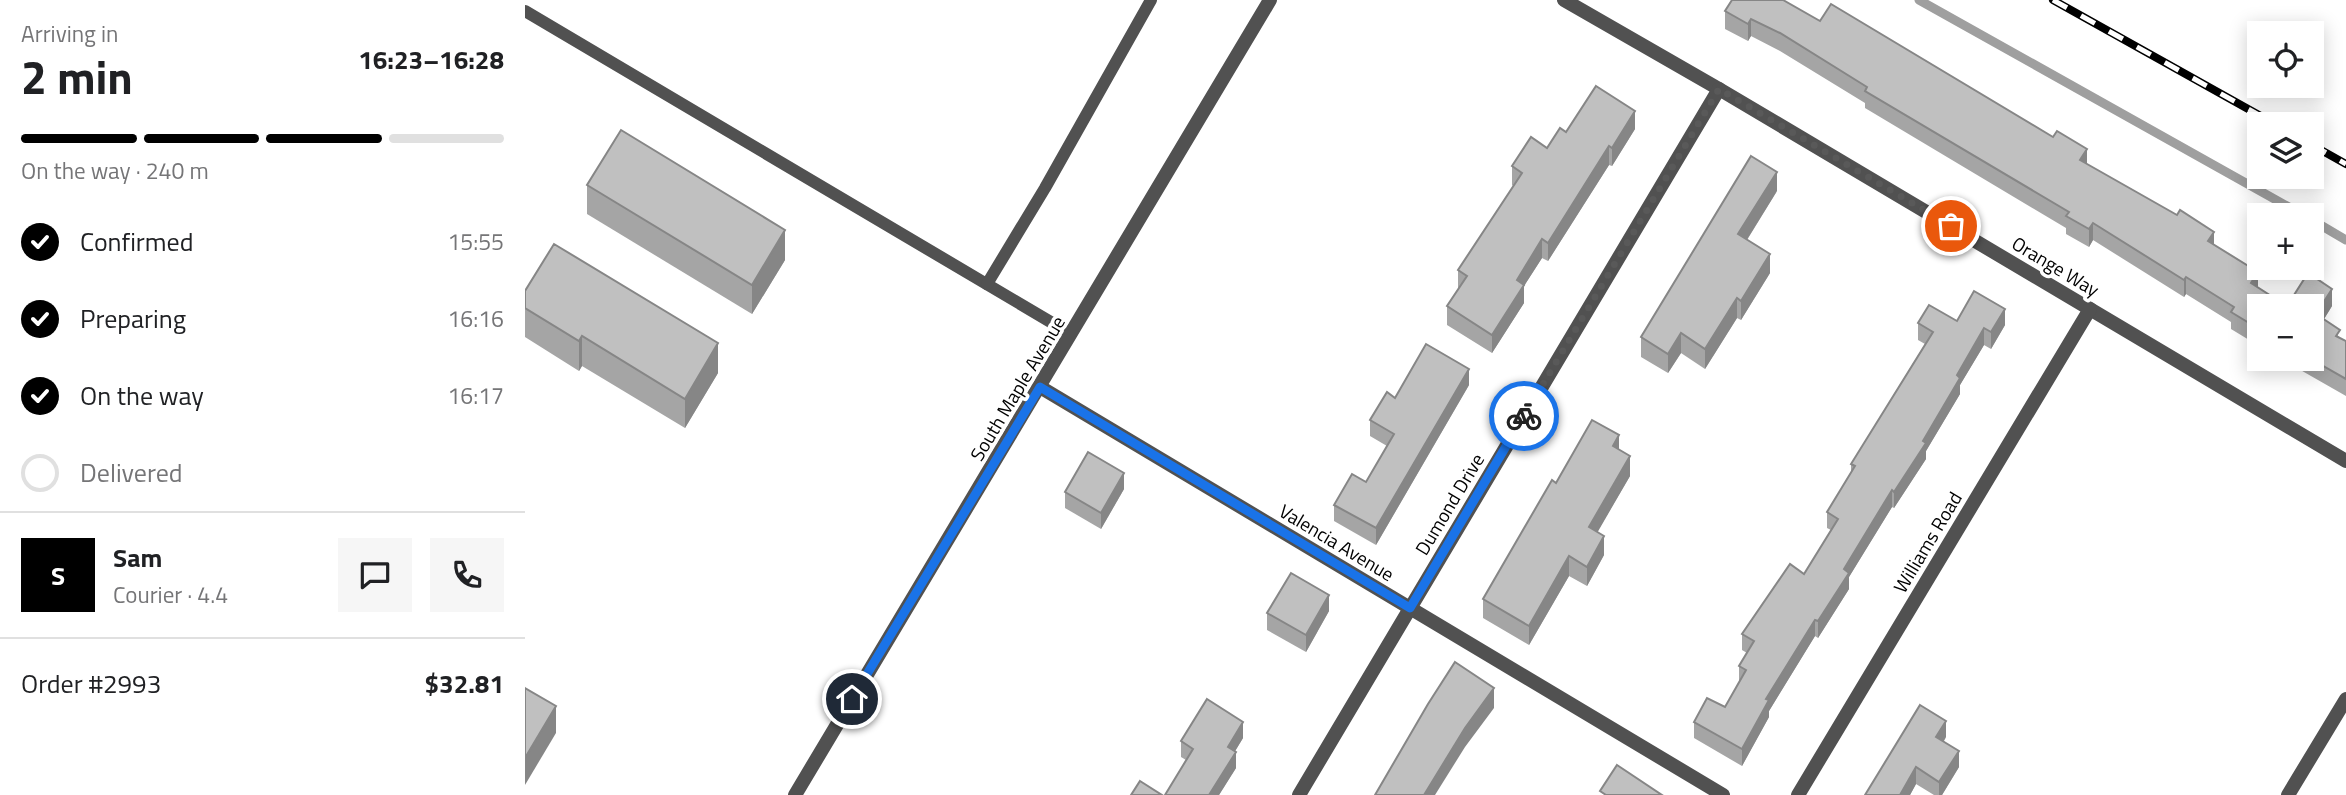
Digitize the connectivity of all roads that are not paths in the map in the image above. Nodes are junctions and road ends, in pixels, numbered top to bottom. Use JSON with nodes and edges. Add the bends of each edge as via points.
{"nodes":[{"id":1,"x":1151,"y":0,"type":"edge"},
{"id":2,"x":1270,"y":0,"type":"edge"},
{"id":3,"x":1564,"y":0,"type":"edge"},
{"id":4,"x":525,"y":11,"type":"edge"},
{"id":5,"x":1719,"y":89,"type":"junction"},
{"id":6,"x":987,"y":284,"type":"junction"},
{"id":7,"x":2090,"y":309,"type":"junction"},
{"id":8,"x":1071,"y":334,"type":"junction"},
{"id":9,"x":1040,"y":387,"type":"junction"},
{"id":10,"x":2346,"y":461,"type":"edge"},
{"id":11,"x":1410,"y":608,"type":"junction"},
{"id":12,"x":2346,"y":699,"type":"edge"},
{"id":13,"x":795,"y":795,"type":"edge"},
{"id":14,"x":1299,"y":795,"type":"edge"},
{"id":15,"x":1723,"y":795,"type":"edge"},
{"id":16,"x":1798,"y":795,"type":"edge"},
{"id":17,"x":2288,"y":795,"type":"edge"}],
"edges":[{"from":1,"to":6,"type":"lane"},
{"from":2,"to":8,"type":"street","name":"South Maple Avenue"},
{"from":3,"to":5,"type":"street","name":"Orange Way"},
{"from":4,"to":6,"type":"lane"},
{"from":5,"to":7,"type":"street","name":"Orange Way"},
{"from":5,"to":11,"type":"street","name":"Dumond Drive"},
{"from":6,"to":8,"type":"lane"},
{"from":7,"to":10,"type":"street","name":"Orange Way"},
{"from":7,"to":16,"type":"street","name":"Williams Road"},
{"from":8,"to":9,"type":"street","name":"South Maple Avenue"},
{"from":9,"to":11,"type":"street","name":"Valencia Avenue"},
{"from":9,"to":13,"type":"street","name":"South Maple Avenue"},
{"from":11,"to":14,"type":"street","name":"Dumond Drive"},
{"from":11,"to":15,"type":"street","name":"Valencia Avenue"},
{"from":12,"to":17,"type":"street"}]}
